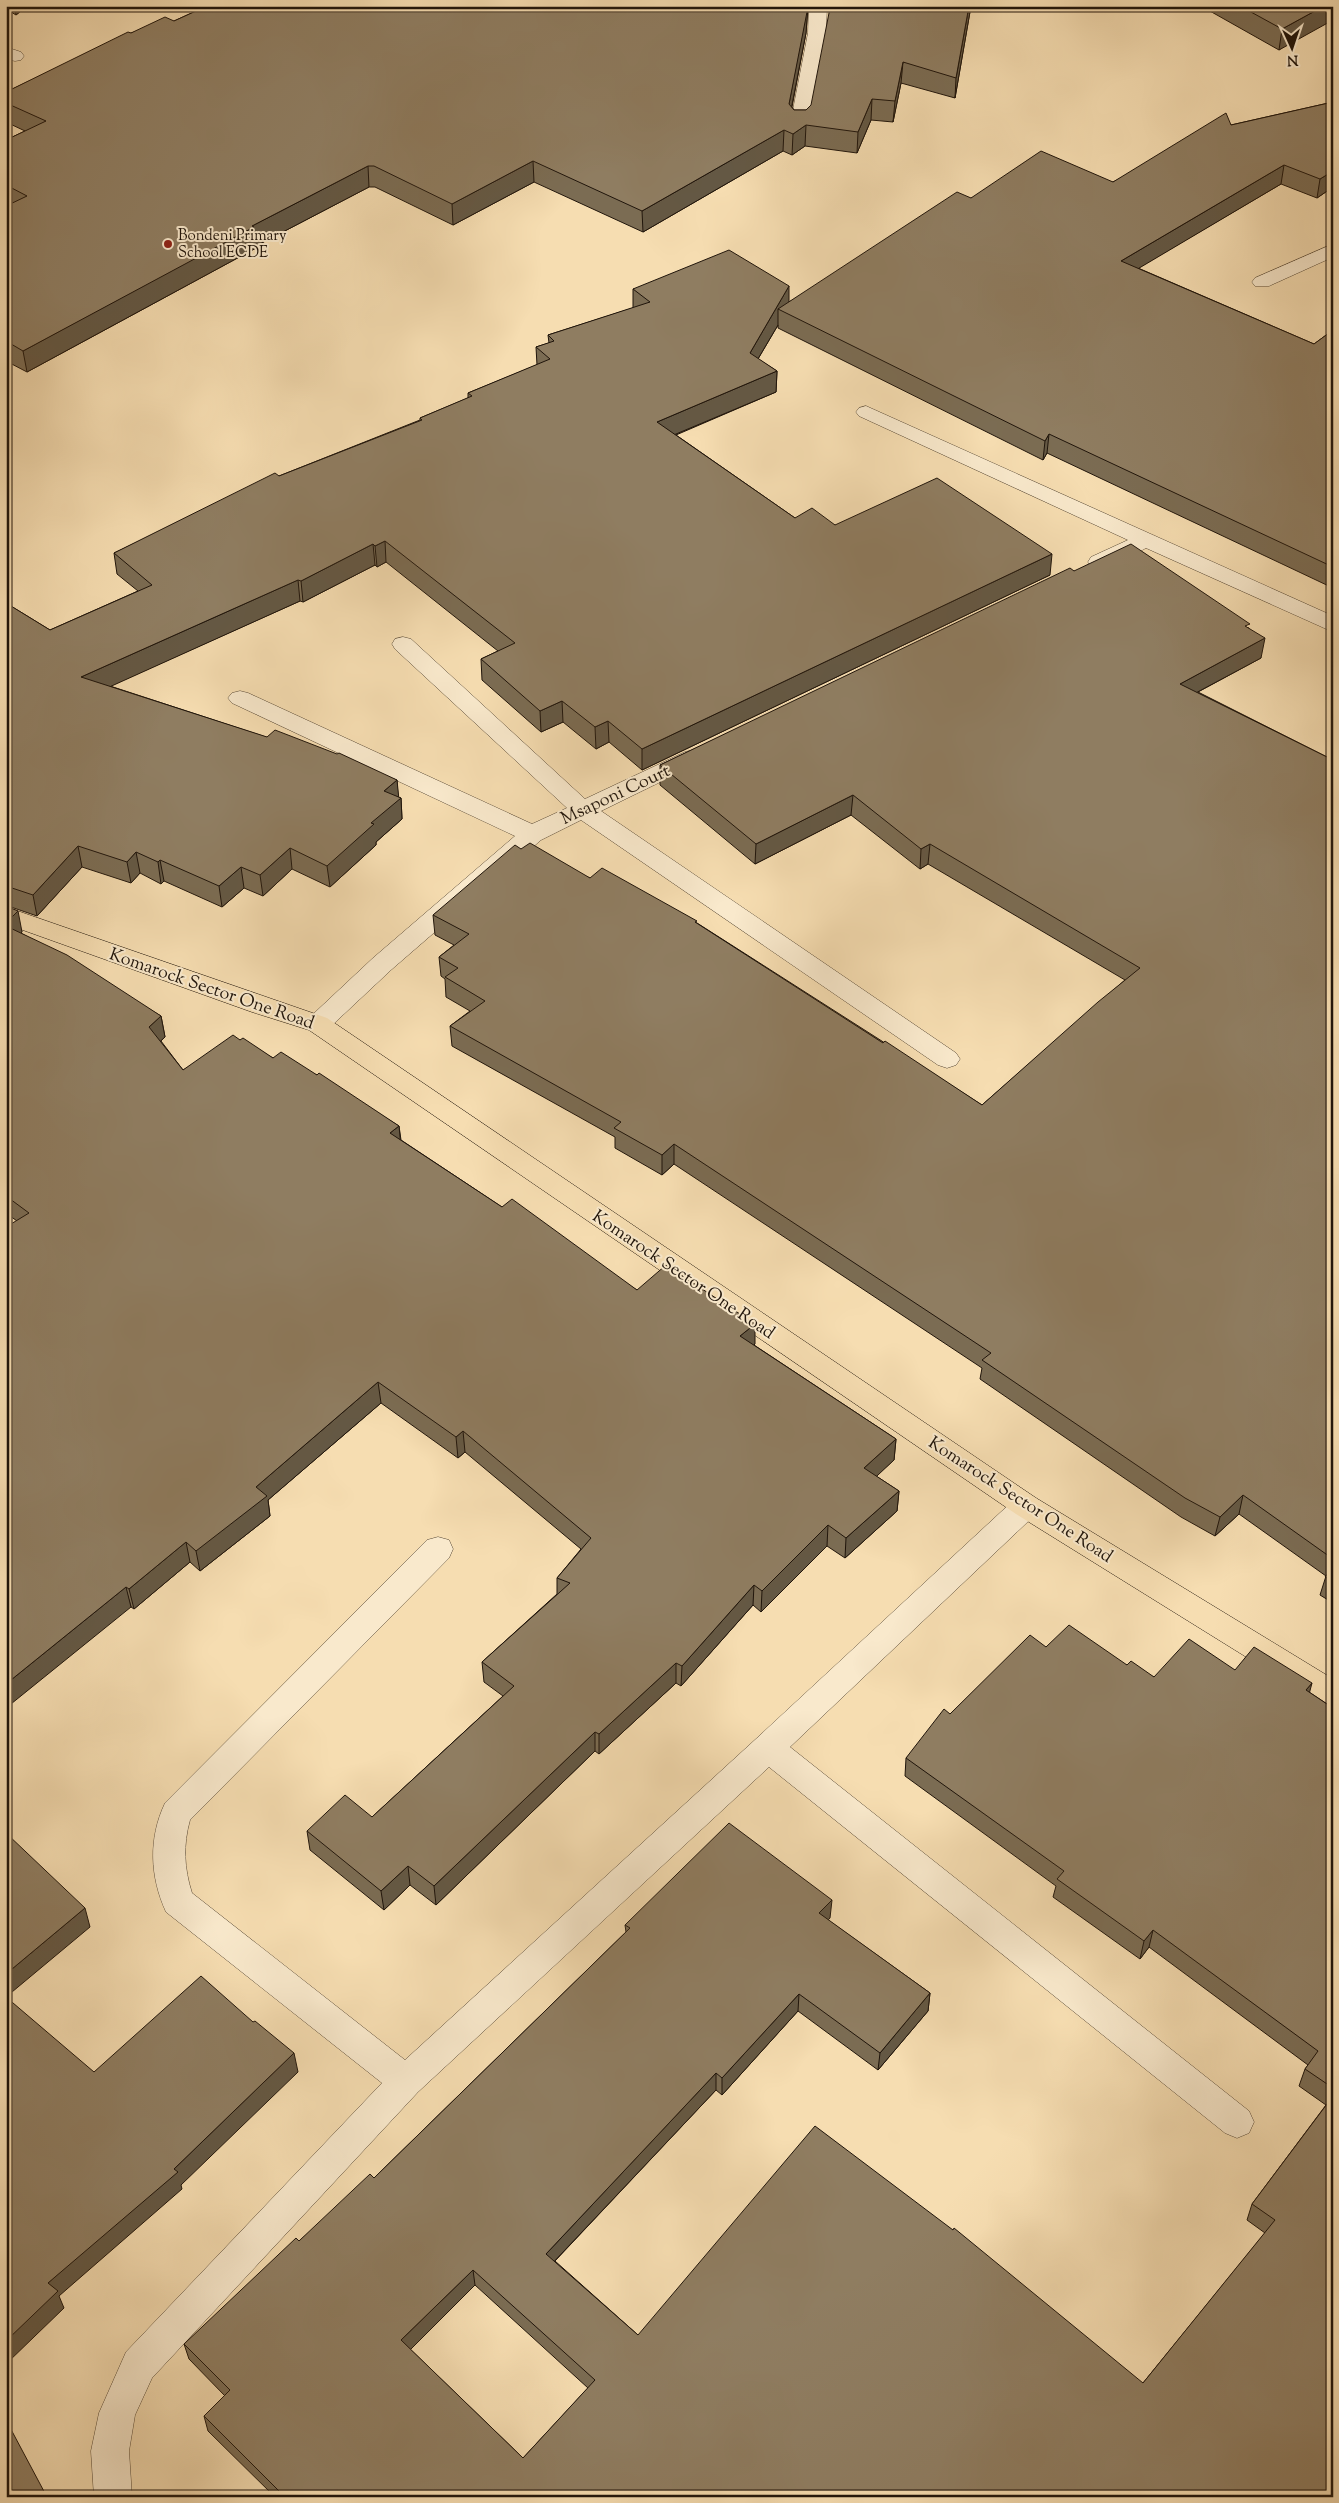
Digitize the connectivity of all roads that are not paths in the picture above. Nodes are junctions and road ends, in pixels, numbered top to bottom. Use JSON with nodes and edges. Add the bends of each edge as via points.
{"nodes":[{"id":1,"x":818,"y":6,"type":"edge"},
{"id":2,"x":799,"y":125,"type":"edge"},
{"id":3,"x":1333,"y":250,"type":"edge"},
{"id":4,"x":1262,"y":282,"type":"dead end"},
{"id":5,"x":866,"y":412,"type":"dead end"},
{"id":6,"x":1145,"y":540,"type":"junction"},
{"id":7,"x":1082,"y":570,"type":"edge"},
{"id":8,"x":1333,"y":625,"type":"edge"},
{"id":9,"x":403,"y":644,"type":"dead end"},
{"id":10,"x":240,"y":698,"type":"dead end"},
{"id":11,"x":715,"y":746,"type":"edge"},
{"id":12,"x":582,"y":809,"type":"junction"},
{"id":13,"x":532,"y":834,"type":"junction"},
{"id":14,"x":6,"y":915,"type":"edge"},
{"id":15,"x":318,"y":1024,"type":"junction"},
{"id":16,"x":946,"y":1059,"type":"dead end"},
{"id":17,"x":1026,"y":1506,"type":"junction"},
{"id":18,"x":438,"y":1549,"type":"dead end"},
{"id":19,"x":1333,"y":1695,"type":"edge"},
{"id":20,"x":768,"y":1748,"type":"junction"},
{"id":21,"x":406,"y":2081,"type":"junction"},
{"id":22,"x":1236,"y":2122,"type":"dead end"},
{"id":23,"x":114,"y":2497,"type":"edge"}],
"edges":[{"from":1,"to":2,"type":"street","via":[[817,33]]},
{"from":3,"to":4,"type":"street"},
{"from":5,"to":6,"type":"street"},
{"from":6,"to":7,"type":"street"},
{"from":6,"to":8,"type":"street"},
{"from":9,"to":12,"type":"street"},
{"from":10,"to":13,"type":"street"},
{"from":11,"to":12,"type":"street","name":"Msaponi Court"},
{"from":12,"to":13,"type":"street","name":"Msaponi Court"},
{"from":12,"to":16,"type":"street"},
{"from":13,"to":15,"type":"street","name":"Msaponi Court"},
{"from":14,"to":15,"type":"main road","name":"Komarock Sector One Road"},
{"from":15,"to":17,"type":"main road","name":"Komarock Sector One Road"},
{"from":17,"to":19,"type":"main road","name":"Komarock Sector One Road"},
{"from":17,"to":20,"type":"street"},
{"from":18,"to":21,"type":"street","via":[[176,1813],[168,1843],[168,1872],[178,1902]]},
{"from":20,"to":21,"type":"street"},
{"from":20,"to":22,"type":"street"},
{"from":21,"to":23,"type":"street","via":[[139,2364],[117,2413],[110,2451],[111,2493]]}]}
